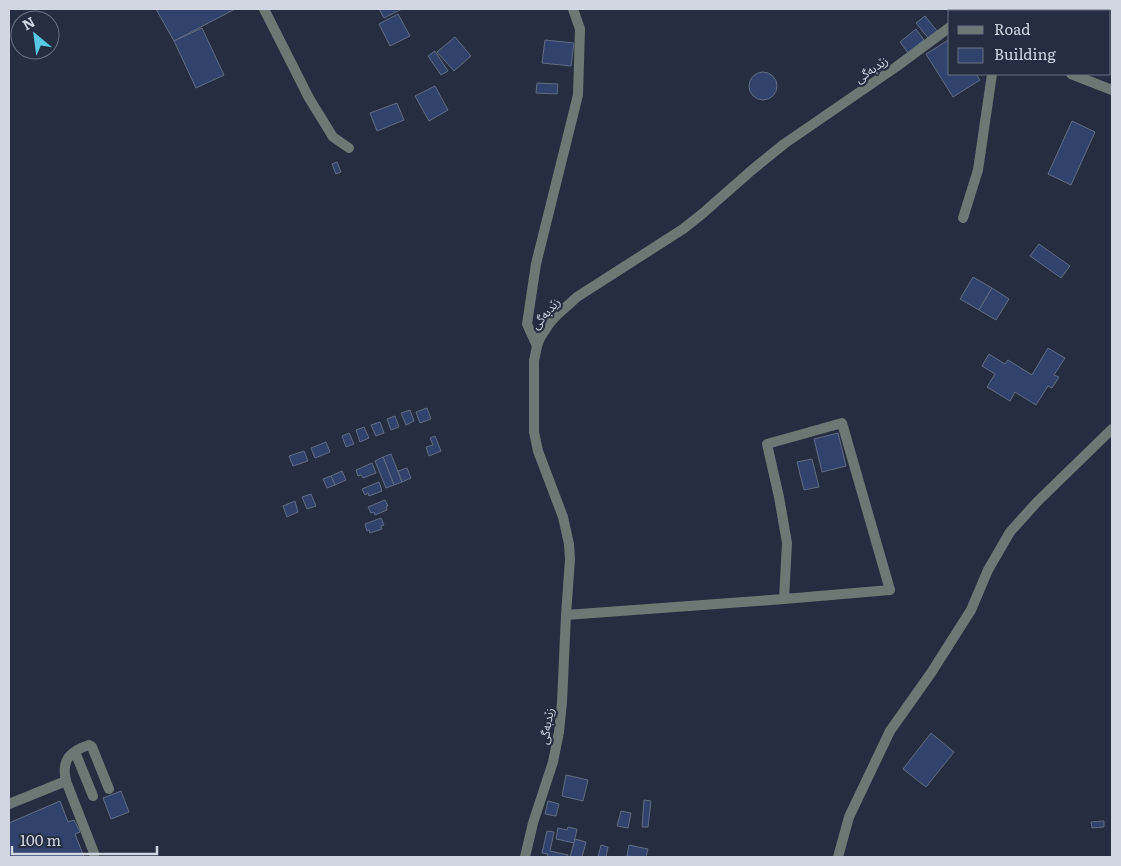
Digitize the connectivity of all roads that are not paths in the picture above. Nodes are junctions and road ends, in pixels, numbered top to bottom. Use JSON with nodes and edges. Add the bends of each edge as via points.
{"nodes":[{"id":1,"x":264,"y":9,"type":"edge"},
{"id":2,"x":573,"y":9,"type":"edge"},
{"id":3,"x":948,"y":28,"type":"edge"},
{"id":4,"x":992,"y":75,"type":"edge"},
{"id":5,"x":1074,"y":75,"type":"edge"},
{"id":6,"x":1112,"y":90,"type":"edge"},
{"id":7,"x":349,"y":148,"type":"dead end"},
{"id":8,"x":963,"y":218,"type":"dead end"},
{"id":9,"x":537,"y":346,"type":"junction"},
{"id":10,"x":1112,"y":429,"type":"edge"},
{"id":11,"x":784,"y":599,"type":"junction"},
{"id":12,"x":566,"y":615,"type":"junction"},
{"id":13,"x":75,"y":752,"type":"junction"},
{"id":14,"x":66,"y":781,"type":"junction"},
{"id":15,"x":109,"y":790,"type":"dead end"},
{"id":16,"x":93,"y":796,"type":"dead end"},
{"id":17,"x":9,"y":804,"type":"edge"},
{"id":18,"x":94,"y":857,"type":"edge"},
{"id":19,"x":525,"y":857,"type":"edge"},
{"id":20,"x":838,"y":857,"type":"edge"}],
"edges":[{"from":1,"to":7,"type":"street","via":[[309,98],[333,136]]},
{"from":2,"to":9,"type":"street","via":[[580,29],[578,94],[536,264],[528,324]]},
{"from":3,"to":9,"type":"street","name":"زێدبەگی","via":[[784,144],[683,228],[577,297],[549,324]]},
{"from":4,"to":8,"type":"street","via":[[978,170]]},
{"from":5,"to":6,"type":"street"},
{"from":9,"to":12,"type":"street","name":"زێدبەگی","via":[[534,432],[569,544]]},
{"from":10,"to":20,"type":"street","via":[[1010,532],[988,570],[972,610],[890,730],[850,817]]},
{"from":11,"to":11,"type":"street","via":[[890,590],[842,423],[766,444],[787,543]]},
{"from":11,"to":12,"type":"street"},
{"from":12,"to":19,"type":"street","name":"زێدبەگی","via":[[559,732]]},
{"from":13,"to":14,"type":"street","via":[[66,761]]},
{"from":13,"to":15,"type":"street","via":[[92,746]]},
{"from":13,"to":16,"type":"street"},
{"from":14,"to":17,"type":"street"},
{"from":14,"to":18,"type":"street"}]}
